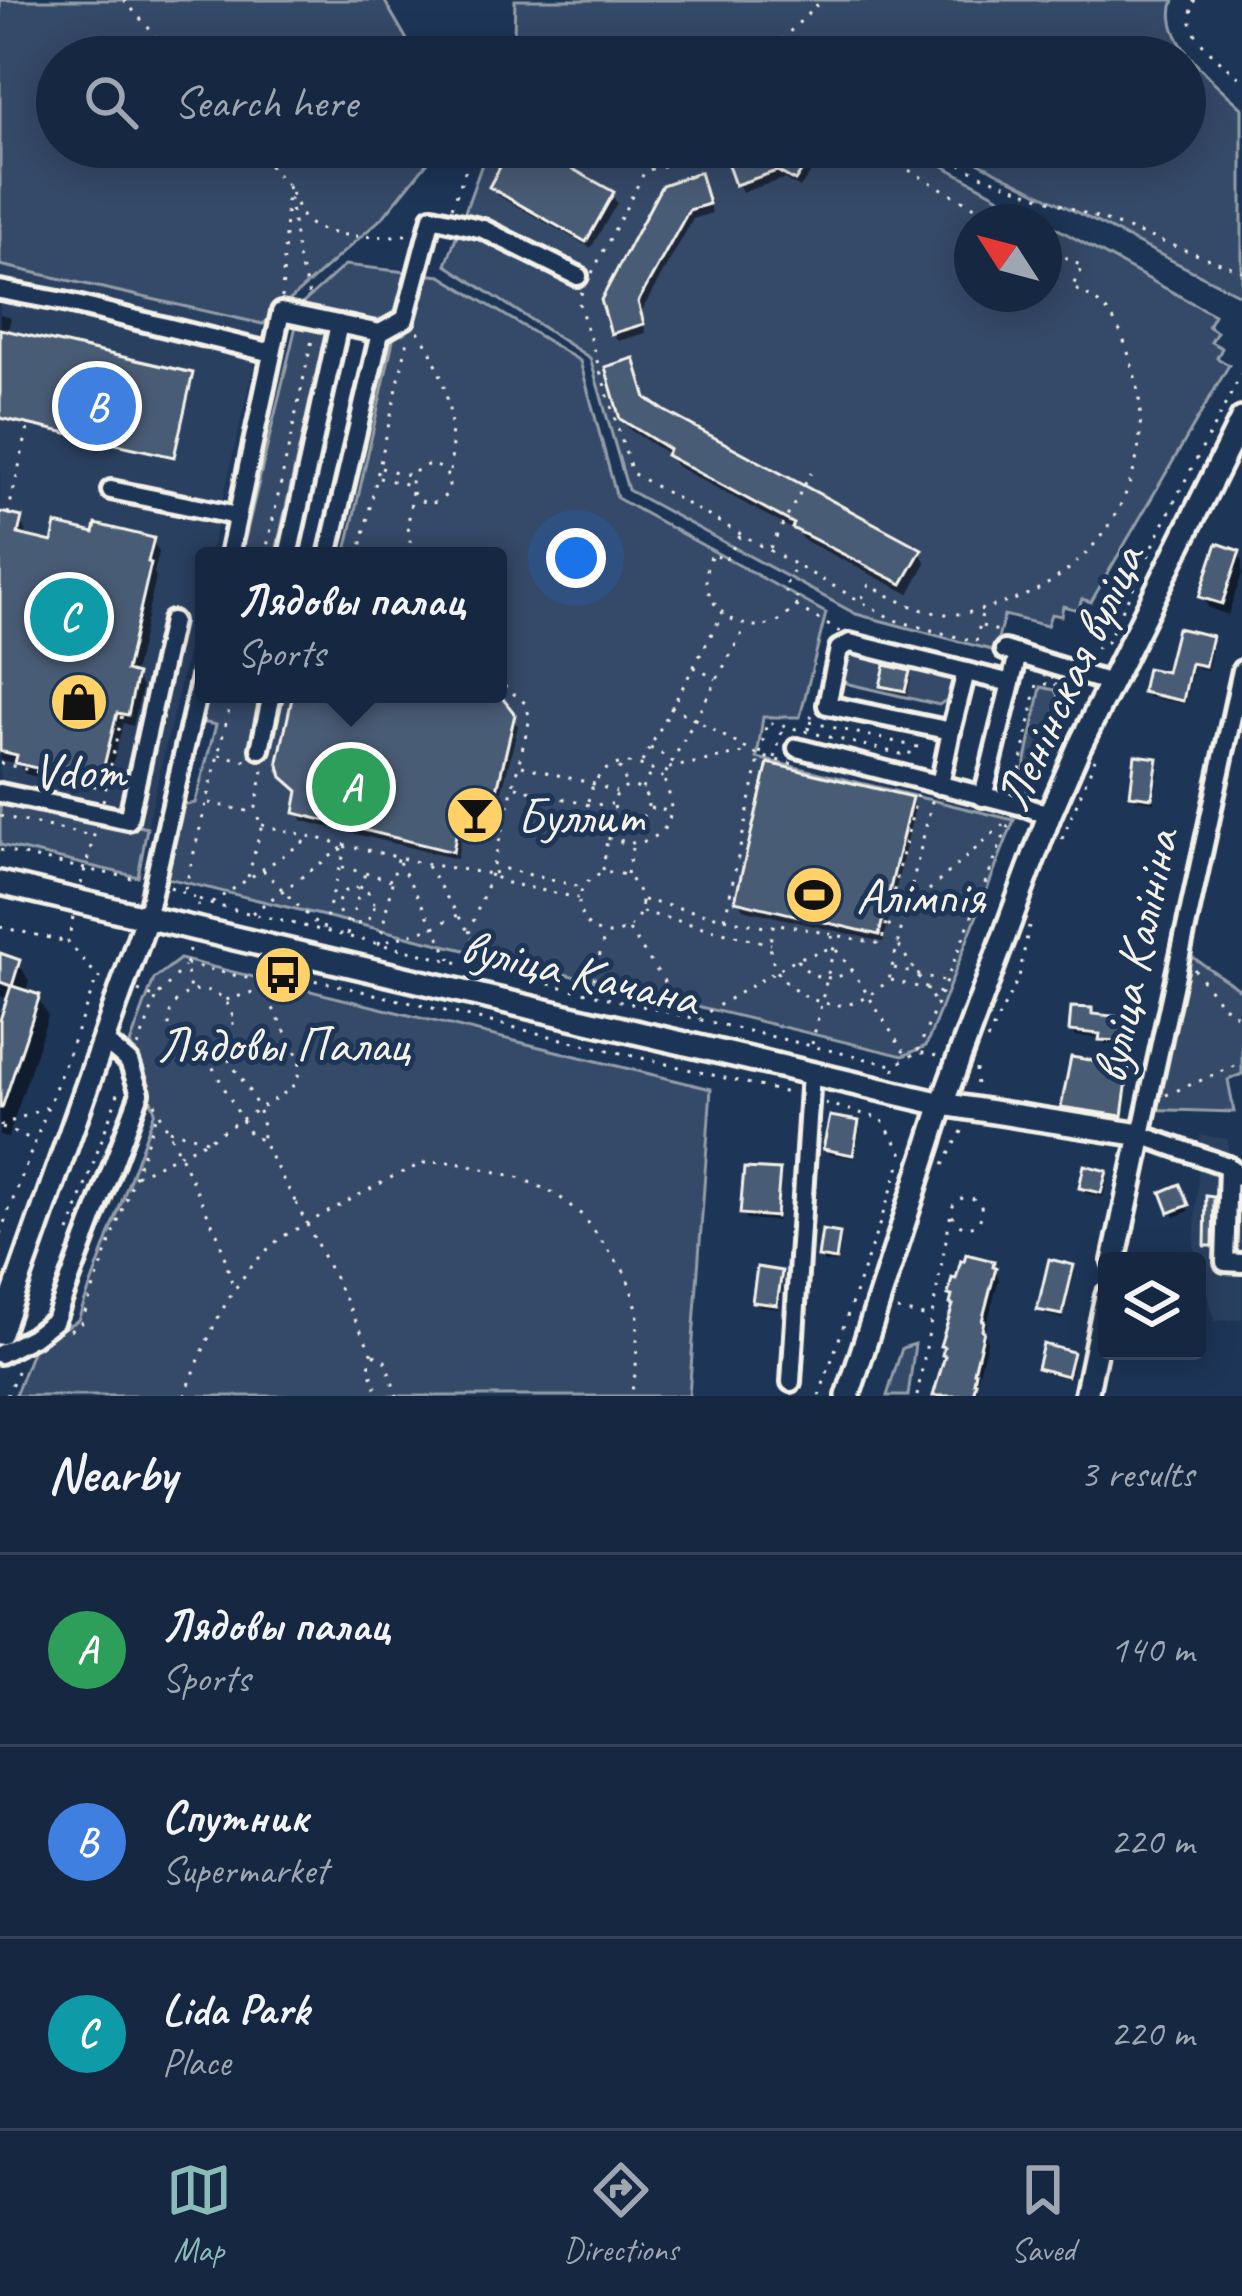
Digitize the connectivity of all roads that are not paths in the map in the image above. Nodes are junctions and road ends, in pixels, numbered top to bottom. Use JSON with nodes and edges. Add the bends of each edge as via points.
{"nodes":[{"id":1,"x":578,"y":276,"type":"dead end"},
{"id":2,"x":0,"y":290,"type":"edge"},
{"id":3,"x":339,"y":324,"type":"junction"},
{"id":4,"x":380,"y":333,"type":"junction"},
{"id":5,"x":272,"y":353,"type":"junction"},
{"id":6,"x":1240,"y":426,"type":"edge"},
{"id":7,"x":111,"y":490,"type":"dead end"},
{"id":8,"x":237,"y":517,"type":"junction"},
{"id":9,"x":231,"y":547,"type":"edge"},
{"id":10,"x":290,"y":547,"type":"edge"},
{"id":11,"x":330,"y":547,"type":"edge"},
{"id":12,"x":172,"y":621,"type":"dead end"},
{"id":13,"x":1242,"y":670,"type":"edge"},
{"id":14,"x":967,"y":672,"type":"junction"},
{"id":15,"x":1011,"y":683,"type":"junction"},
{"id":16,"x":1110,"y":683,"type":"junction"},
{"id":17,"x":195,"y":703,"type":"edge"},
{"id":18,"x":270,"y":703,"type":"edge"},
{"id":19,"x":951,"y":731,"type":"junction"},
{"id":20,"x":797,"y":748,"type":"dead end"},
{"id":21,"x":260,"y":749,"type":"dead end"},
{"id":22,"x":937,"y":791,"type":"junction"},
{"id":23,"x":0,"y":793,"type":"edge"},
{"id":24,"x":983,"y":797,"type":"junction"},
{"id":25,"x":1049,"y":816,"type":"junction"},
{"id":26,"x":0,"y":883,"type":"edge"},
{"id":27,"x":146,"y":920,"type":"junction"},
{"id":28,"x":103,"y":1040,"type":"junction"},
{"id":29,"x":811,"y":1073,"type":"junction"},
{"id":30,"x":943,"y":1104,"type":"junction"},
{"id":31,"x":1141,"y":1136,"type":"junction"},
{"id":32,"x":1235,"y":1172,"type":"edge"},
{"id":33,"x":1116,"y":1252,"type":"edge"},
{"id":34,"x":1242,"y":1263,"type":"edge"},
{"id":35,"x":0,"y":1333,"type":"edge"},
{"id":36,"x":1098,"y":1339,"type":"edge"},
{"id":37,"x":0,"y":1354,"type":"edge"},
{"id":38,"x":791,"y":1382,"type":"dead end"},
{"id":39,"x":848,"y":1396,"type":"edge"},
{"id":40,"x":1086,"y":1396,"type":"edge"}],
"edges":[{"from":1,"to":4,"type":"street","via":[[483,229],[433,217],[405,319]]},
{"from":2,"to":5,"type":"street"},
{"from":3,"to":4,"type":"street"},
{"from":3,"to":5,"type":"street","via":[[281,312]]},
{"from":3,"to":10,"type":"street"},
{"from":4,"to":11,"type":"street"},
{"from":5,"to":8,"type":"street"},
{"from":6,"to":16,"type":"main road","name":"Ленінская вуліца"},
{"from":7,"to":8,"type":"street"},
{"from":8,"to":9,"type":"street"},
{"from":12,"to":23,"type":"street","via":[[128,820]]},
{"from":13,"to":31,"type":"street","name":"вуліца Калініна"},
{"from":14,"to":15,"type":"street"},
{"from":14,"to":19,"type":"street"},
{"from":14,"to":19,"type":"street","via":[[850,643],[839,649],[827,705]]},
{"from":15,"to":16,"type":"street","via":[[1009,646]]},
{"from":15,"to":24,"type":"street"},
{"from":16,"to":25,"type":"main road","name":"Ленінская вуліца"},
{"from":17,"to":27,"type":"street"},
{"from":18,"to":21,"type":"street"},
{"from":19,"to":22,"type":"street"},
{"from":20,"to":22,"type":"street"},
{"from":22,"to":24,"type":"street"},
{"from":24,"to":25,"type":"street"},
{"from":25,"to":30,"type":"main road","name":"Ленінская вуліца"},
{"from":26,"to":27,"type":"main road","name":"вуліца Качана"},
{"from":27,"to":28,"type":"main road"},
{"from":27,"to":29,"type":"main road","name":"вуліца Качана"},
{"from":28,"to":35,"type":"main road"},
{"from":28,"to":37,"type":"street","via":[[129,1062],[140,1093],[55,1320]]},
{"from":29,"to":30,"type":"main road","name":"вуліца Качана"},
{"from":29,"to":38,"type":"street"},
{"from":30,"to":31,"type":"main road","name":"вуліца Качана"},
{"from":30,"to":39,"type":"main road","name":"Ленінская вуліца"},
{"from":31,"to":32,"type":"street"},
{"from":31,"to":33,"type":"main road","name":"вуліца Калініна"},
{"from":32,"to":34,"type":"street","via":[[1226,1262]]},
{"from":36,"to":40,"type":"main road"}]}
